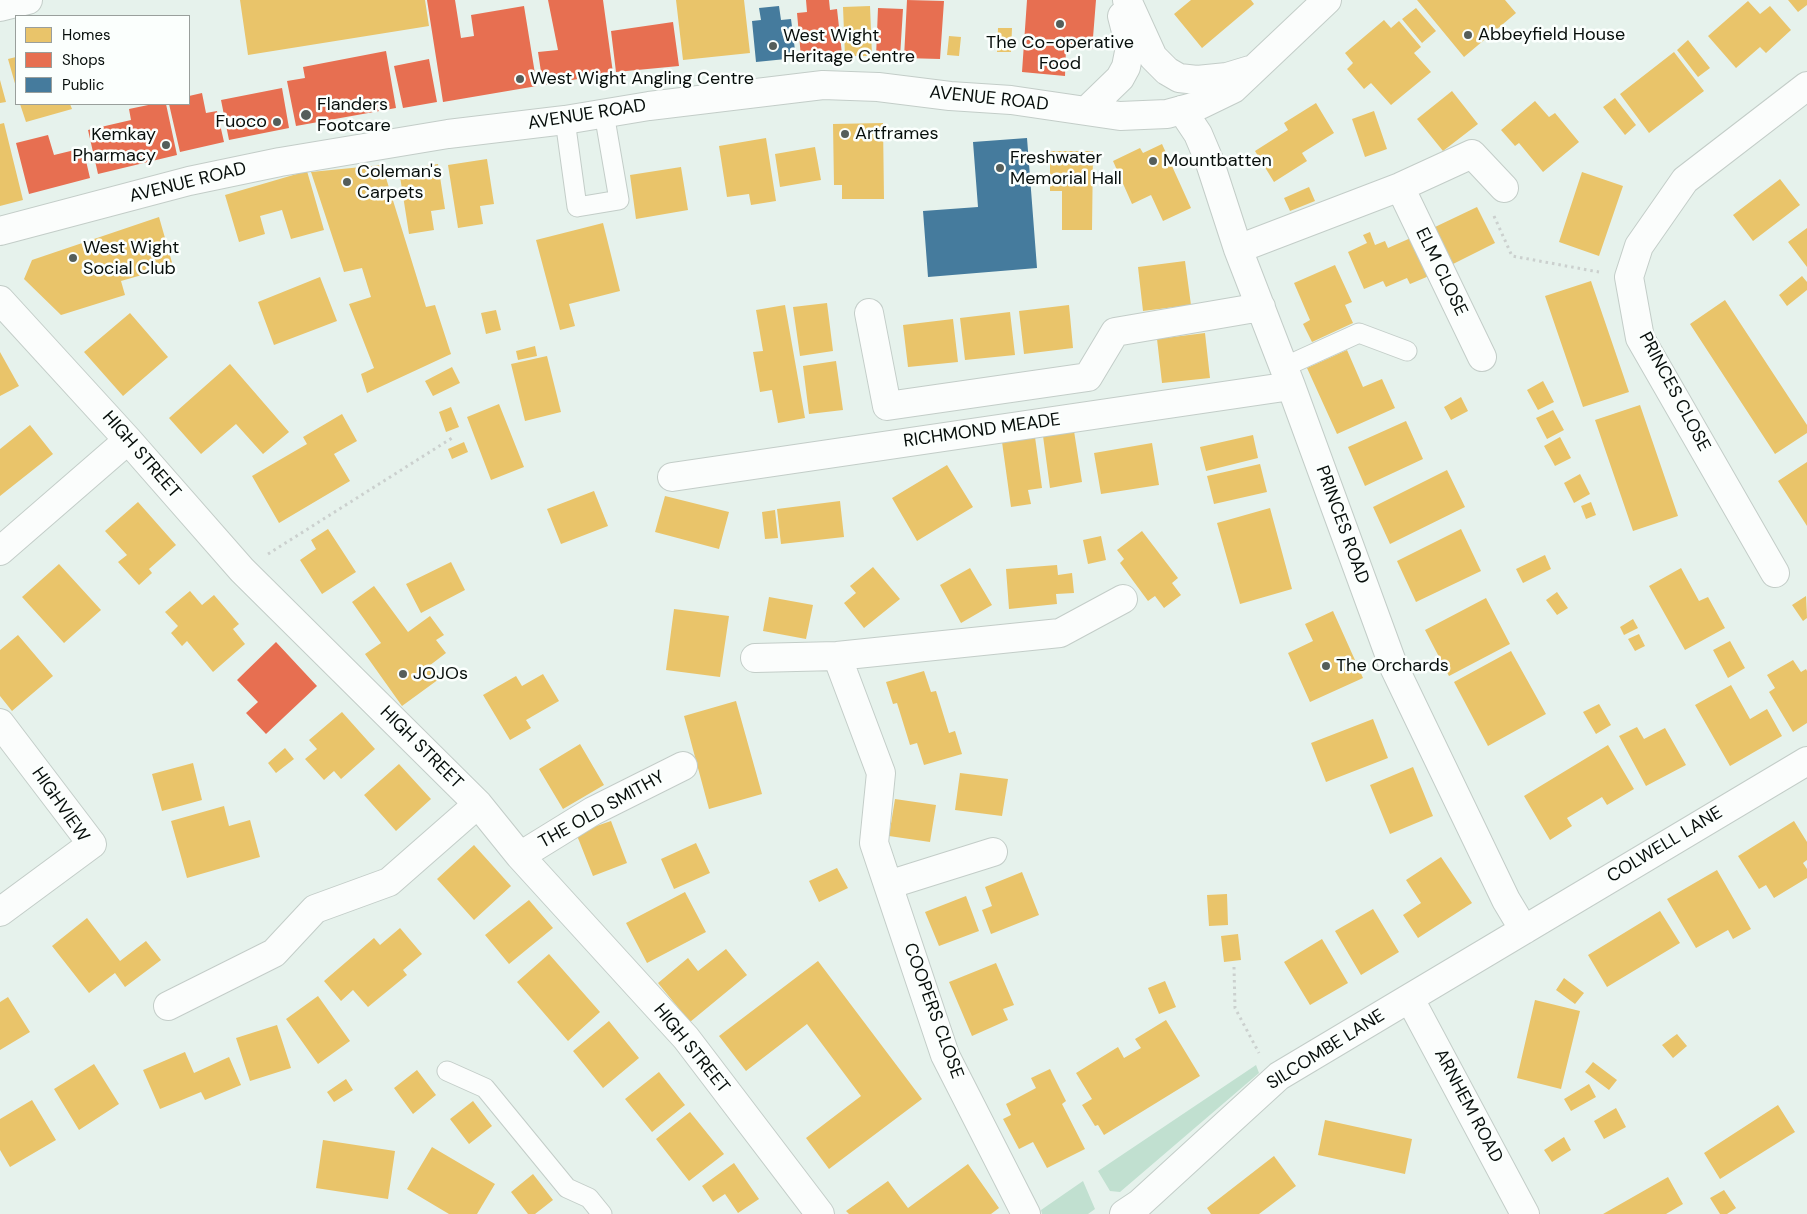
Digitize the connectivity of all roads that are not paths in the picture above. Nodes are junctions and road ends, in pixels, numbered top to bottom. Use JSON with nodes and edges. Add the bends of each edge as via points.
{"nodes":[{"id":1,"x":28,"y":0,"type":"edge"},
{"id":2,"x":1118,"y":0,"type":"edge"},
{"id":3,"x":1127,"y":0,"type":"edge"},
{"id":4,"x":1327,"y":0,"type":"edge"},
{"id":5,"x":0,"y":6,"type":"edge"},
{"id":6,"x":1252,"y":69,"type":"junction"},
{"id":7,"x":1167,"y":71,"type":"junction"},
{"id":8,"x":1807,"y":86,"type":"edge"},
{"id":9,"x":1087,"y":110,"type":"junction"},
{"id":10,"x":1182,"y":110,"type":"junction"},
{"id":11,"x":604,"y":113,"type":"junction"},
{"id":12,"x":565,"y":120,"type":"junction"},
{"id":13,"x":1400,"y":186,"type":"junction"},
{"id":14,"x":1504,"y":188,"type":"road end"},
{"id":15,"x":0,"y":232,"type":"edge"},
{"id":16,"x":1238,"y":249,"type":"junction"},
{"id":17,"x":0,"y":300,"type":"edge"},
{"id":18,"x":1261,"y":307,"type":"junction"},
{"id":19,"x":869,"y":313,"type":"dead end"},
{"id":20,"x":1407,"y":351,"type":"dead end"},
{"id":21,"x":1482,"y":357,"type":"dead end"},
{"id":22,"x":1287,"y":376,"type":"junction"},
{"id":23,"x":128,"y":440,"type":"junction"},
{"id":24,"x":672,"y":477,"type":"dead end"},
{"id":25,"x":0,"y":551,"type":"edge"},
{"id":26,"x":1775,"y":573,"type":"dead end"},
{"id":27,"x":1123,"y":599,"type":"dead end"},
{"id":28,"x":837,"y":656,"type":"junction"},
{"id":29,"x":756,"y":658,"type":"dead end"},
{"id":30,"x":0,"y":723,"type":"edge"},
{"id":31,"x":1807,"y":760,"type":"edge"},
{"id":32,"x":684,"y":766,"type":"dead end"},
{"id":33,"x":478,"y":804,"type":"junction"},
{"id":34,"x":993,"y":852,"type":"dead end"},
{"id":35,"x":520,"y":856,"type":"junction"},
{"id":36,"x":888,"y":885,"type":"junction"},
{"id":37,"x":0,"y":912,"type":"edge"},
{"id":38,"x":1524,"y":930,"type":"junction"},
{"id":39,"x":1410,"y":998,"type":"junction"},
{"id":40,"x":168,"y":1006,"type":"dead end"},
{"id":41,"x":446,"y":1071,"type":"dead end"},
{"id":42,"x":602,"y":1214,"type":"edge"},
{"id":43,"x":820,"y":1214,"type":"edge"},
{"id":44,"x":1026,"y":1214,"type":"edge"},
{"id":45,"x":1124,"y":1214,"type":"edge"},
{"id":46,"x":1525,"y":1214,"type":"edge"}],
"edges":[{"from":1,"to":5,"type":"street"},
{"from":2,"to":9,"type":"street","via":[[1130,47],[1126,67],[1120,78]]},
{"from":3,"to":7,"type":"street","name":"PRINCES ROAD","via":[[1153,57]]},
{"from":4,"to":6,"type":"street","name":"AVENUE ROAD"},
{"from":6,"to":7,"type":"street","via":[[1227,77],[1197,80],[1179,78]]},
{"from":6,"to":10,"type":"street","name":"AVENUE ROAD","via":[[1233,89],[1214,100]]},
{"from":7,"to":10,"type":"street","name":"PRINCES ROAD","via":[[1178,92]]},
{"from":8,"to":26,"type":"street","name":"PRINCES CLOSE","via":[[1685,180],[1639,246],[1629,277],[1640,338]]},
{"from":9,"to":10,"type":"street","name":"AVENUE ROAD","via":[[1120,116],[1148,116]]},
{"from":9,"to":11,"type":"street","name":"AVENUE ROAD","via":[[878,87],[823,85]]},
{"from":10,"to":16,"type":"street","name":"PRINCES ROAD","via":[[1198,134]]},
{"from":11,"to":12,"type":"street","name":"AVENUE ROAD"},
{"from":11,"to":12,"type":"lane","via":[[619,200],[577,207]]},
{"from":12,"to":15,"type":"street","name":"AVENUE ROAD","via":[[448,134],[280,162],[190,181]]},
{"from":13,"to":14,"type":"street","via":[[1472,154]]},
{"from":13,"to":16,"type":"street"},
{"from":13,"to":21,"type":"street","name":"ELM CLOSE"},
{"from":16,"to":18,"type":"street","name":"PRINCES ROAD"},
{"from":17,"to":23,"type":"street","name":"HIGH STREET"},
{"from":18,"to":19,"type":"street","via":[[1115,332],[1088,378],[887,406]]},
{"from":18,"to":22,"type":"street","name":"PRINCES ROAD"},
{"from":20,"to":22,"type":"lane","via":[[1359,333]]},
{"from":22,"to":24,"type":"street","name":"RICHMOND MEADE"},
{"from":22,"to":38,"type":"street","name":"PRINCES ROAD","via":[[1393,665],[1506,900]]},
{"from":23,"to":25,"type":"street"},
{"from":23,"to":33,"type":"street","name":"HIGH STREET","via":[[242,570]]},
{"from":27,"to":28,"type":"street","via":[[1060,633]]},
{"from":28,"to":29,"type":"street"},
{"from":28,"to":36,"type":"street","name":"COOPERS CLOSE","via":[[881,773],[874,843]]},
{"from":30,"to":37,"type":"street","name":"HIGHVIEW","via":[[92,844]]},
{"from":31,"to":38,"type":"street","name":"COLWELL LANE"},
{"from":32,"to":35,"type":"street","name":"THE OLD SMITHY","via":[[593,811]]},
{"from":33,"to":35,"type":"street","name":"HIGH STREET"},
{"from":33,"to":40,"type":"street","via":[[389,882],[315,910],[274,953]]},
{"from":34,"to":36,"type":"street"},
{"from":35,"to":43,"type":"street","name":"HIGH STREET","via":[[686,1038]]},
{"from":36,"to":44,"type":"street","name":"COOPERS CLOSE","via":[[945,1055]]},
{"from":38,"to":39,"type":"street","name":"SILCOMBE LANE"},
{"from":39,"to":45,"type":"street","name":"SILCOMBE LANE","via":[[1273,1080],[1139,1204]]},
{"from":39,"to":46,"type":"street","name":"ARNHEM ROAD"},
{"from":41,"to":42,"type":"lane","via":[[485,1088],[567,1188],[589,1198]]}]}
